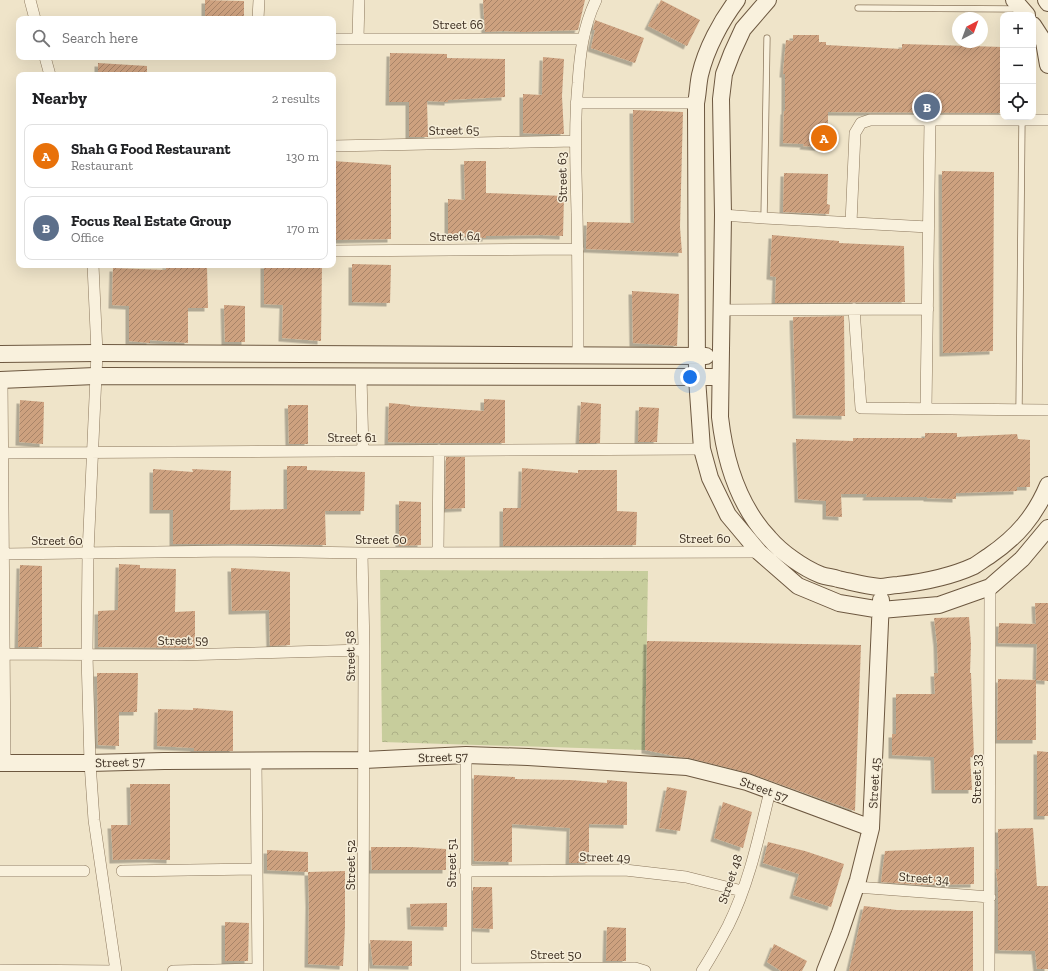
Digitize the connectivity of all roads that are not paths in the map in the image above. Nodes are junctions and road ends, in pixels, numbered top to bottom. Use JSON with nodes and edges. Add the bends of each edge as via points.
{"nodes":[{"id":1,"x":30,"y":0,"type":"edge"},
{"id":2,"x":259,"y":0,"type":"edge"},
{"id":3,"x":359,"y":0,"type":"edge"},
{"id":4,"x":596,"y":0,"type":"edge"},
{"id":5,"x":737,"y":0,"type":"edge"},
{"id":6,"x":768,"y":0,"type":"edge"},
{"id":7,"x":1046,"y":0,"type":"edge"},
{"id":8,"x":1048,"y":3,"type":"edge"},
{"id":9,"x":858,"y":8,"type":"dead end"},
{"id":10,"x":1021,"y":8,"type":"edge"},
{"id":11,"x":34,"y":16,"type":"edge"},
{"id":12,"x":258,"y":16,"type":"edge"},
{"id":13,"x":1036,"y":29,"type":"edge"},
{"id":14,"x":358,"y":38,"type":"junction"},
{"id":15,"x":767,"y":38,"type":"dead end"},
{"id":16,"x":336,"y":39,"type":"edge"},
{"id":17,"x":582,"y":39,"type":"junction"},
{"id":18,"x":47,"y":60,"type":"edge"},
{"id":19,"x":1048,"y":65,"type":"edge"},
{"id":20,"x":49,"y":72,"type":"edge"},
{"id":21,"x":576,"y":103,"type":"junction"},
{"id":22,"x":696,"y":103,"type":"junction"},
{"id":23,"x":930,"y":120,"type":"junction"},
{"id":24,"x":1000,"y":120,"type":"edge"},
{"id":25,"x":1022,"y":120,"type":"edge"},
{"id":26,"x":1036,"y":120,"type":"edge"},
{"id":27,"x":1048,"y":120,"type":"edge"},
{"id":28,"x":575,"y":141,"type":"junction"},
{"id":29,"x":336,"y":146,"type":"edge"},
{"id":30,"x":723,"y":215,"type":"junction"},
{"id":31,"x":764,"y":218,"type":"junction"},
{"id":32,"x":851,"y":223,"type":"junction"},
{"id":33,"x":928,"y":227,"type":"junction"},
{"id":34,"x":578,"y":249,"type":"junction"},
{"id":35,"x":336,"y":251,"type":"edge"},
{"id":36,"x":93,"y":268,"type":"edge"},
{"id":37,"x":854,"y":309,"type":"junction"},
{"id":38,"x":928,"y":309,"type":"junction"},
{"id":39,"x":721,"y":310,"type":"junction"},
{"id":40,"x":97,"y":353,"type":"junction"},
{"id":41,"x":0,"y":354,"type":"edge"},
{"id":42,"x":578,"y":356,"type":"junction"},
{"id":43,"x":697,"y":356,"type":"junction"},
{"id":44,"x":721,"y":356,"type":"junction"},
{"id":45,"x":95,"y":376,"type":"junction"},
{"id":46,"x":362,"y":377,"type":"junction"},
{"id":47,"x":720,"y":377,"type":"junction"},
{"id":48,"x":697,"y":378,"type":"junction"},
{"id":49,"x":1,"y":380,"type":"edge"},
{"id":50,"x":926,"y":408,"type":"junction"},
{"id":51,"x":1019,"y":409,"type":"junction"},
{"id":52,"x":1048,"y":410,"type":"edge"},
{"id":53,"x":702,"y":449,"type":"junction"},
{"id":54,"x":439,"y":450,"type":"junction"},
{"id":55,"x":363,"y":451,"type":"junction"},
{"id":56,"x":3,"y":453,"type":"junction"},
{"id":57,"x":92,"y":453,"type":"junction"},
{"id":58,"x":1048,"y":485,"type":"edge"},
{"id":59,"x":1044,"y":506,"type":"edge"},
{"id":60,"x":1048,"y":528,"type":"edge"},
{"id":61,"x":438,"y":552,"type":"junction"},
{"id":62,"x":759,"y":552,"type":"junction"},
{"id":63,"x":88,"y":553,"type":"junction"},
{"id":64,"x":362,"y":553,"type":"junction"},
{"id":65,"x":3,"y":554,"type":"junction"},
{"id":66,"x":990,"y":586,"type":"junction"},
{"id":67,"x":880,"y":587,"type":"junction"},
{"id":68,"x":881,"y":610,"type":"junction"},
{"id":69,"x":364,"y":650,"type":"junction"},
{"id":70,"x":3,"y":654,"type":"junction"},
{"id":71,"x":87,"y":655,"type":"junction"},
{"id":72,"x":466,"y":755,"type":"junction"},
{"id":73,"x":256,"y":760,"type":"junction"},
{"id":74,"x":364,"y":760,"type":"junction"},
{"id":75,"x":2,"y":763,"type":"edge"},
{"id":76,"x":90,"y":763,"type":"junction"},
{"id":77,"x":770,"y":791,"type":"junction"},
{"id":78,"x":871,"y":828,"type":"junction"},
{"id":79,"x":257,"y":869,"type":"junction"},
{"id":80,"x":0,"y":871,"type":"edge"},
{"id":81,"x":84,"y":871,"type":"dead end"},
{"id":82,"x":122,"y":871,"type":"dead end"},
{"id":83,"x":465,"y":871,"type":"junction"},
{"id":84,"x":856,"y":887,"type":"junction"},
{"id":85,"x":742,"y":891,"type":"junction"},
{"id":86,"x":990,"y":897,"type":"junction"},
{"id":87,"x":0,"y":970,"type":"edge"},
{"id":88,"x":258,"y":970,"type":"edge"},
{"id":89,"x":466,"y":970,"type":"edge"},
{"id":90,"x":116,"y":971,"type":"edge"},
{"id":91,"x":173,"y":971,"type":"edge"},
{"id":92,"x":363,"y":971,"type":"edge"},
{"id":93,"x":645,"y":971,"type":"edge"},
{"id":94,"x":702,"y":971,"type":"edge"},
{"id":95,"x":825,"y":971,"type":"edge"},
{"id":96,"x":989,"y":971,"type":"edge"}],
"edges":[{"from":1,"to":11,"type":"street"},
{"from":2,"to":12,"type":"street"},
{"from":3,"to":14,"type":"street"},
{"from":4,"to":17,"type":"street","name":"Street 63"},
{"from":5,"to":22,"type":"street","via":[[708,51],[700,74]]},
{"from":6,"to":30,"type":"street","via":[[744,29],[724,74],[721,99]]},
{"from":7,"to":8,"type":"street"},
{"from":9,"to":10,"type":"lane"},
{"from":13,"to":19,"type":"street","via":[[1044,42]]},
{"from":14,"to":16,"type":"street","name":"Street 66"},
{"from":14,"to":17,"type":"street","name":"Street 66"},
{"from":15,"to":31,"type":"lane"},
{"from":17,"to":21,"type":"street","name":"Street 63"},
{"from":18,"to":20,"type":"street"},
{"from":21,"to":22,"type":"street"},
{"from":21,"to":28,"type":"street","name":"Street 63"},
{"from":22,"to":43,"type":"street"},
{"from":23,"to":24,"type":"street"},
{"from":23,"to":32,"type":"street","via":[[870,120],[861,123],[855,133]]},
{"from":23,"to":33,"type":"street"},
{"from":25,"to":51,"type":"lane"},
{"from":26,"to":27,"type":"street"},
{"from":28,"to":29,"type":"street","name":"Street 65"},
{"from":28,"to":34,"type":"street","name":"Street 63"},
{"from":30,"to":31,"type":"street"},
{"from":30,"to":39,"type":"street"},
{"from":31,"to":32,"type":"street"},
{"from":32,"to":33,"type":"street"},
{"from":33,"to":38,"type":"street"},
{"from":34,"to":35,"type":"street","name":"Street 64"},
{"from":34,"to":42,"type":"street","name":"Street 63"},
{"from":36,"to":40,"type":"street"},
{"from":37,"to":38,"type":"street"},
{"from":37,"to":39,"type":"street"},
{"from":37,"to":50,"type":"street","via":[[861,408]]},
{"from":38,"to":50,"type":"street"},
{"from":39,"to":44,"type":"street"},
{"from":40,"to":41,"type":"street"},
{"from":40,"to":42,"type":"street"},
{"from":40,"to":45,"type":"street"},
{"from":42,"to":43,"type":"street"},
{"from":43,"to":44,"type":"street"},
{"from":43,"to":48,"type":"street"},
{"from":44,"to":47,"type":"street"},
{"from":45,"to":46,"type":"street"},
{"from":45,"to":49,"type":"street"},
{"from":45,"to":57,"type":"street"},
{"from":46,"to":48,"type":"street"},
{"from":46,"to":55,"type":"street"},
{"from":47,"to":48,"type":"street"},
{"from":47,"to":67,"type":"street","via":[[723,442],[733,477],[750,515],[770,539],[795,560],[821,575]]},
{"from":48,"to":53,"type":"street"},
{"from":49,"to":56,"type":"street"},
{"from":50,"to":51,"type":"street"},
{"from":51,"to":52,"type":"street"},
{"from":53,"to":54,"type":"street","name":"Street 61"},
{"from":53,"to":62,"type":"street","via":[[710,478],[728,515]]},
{"from":54,"to":55,"type":"street","name":"Street 61"},
{"from":54,"to":61,"type":"street"},
{"from":55,"to":57,"type":"street","name":"Street 61"},
{"from":56,"to":57,"type":"street","name":"Street 61"},
{"from":56,"to":65,"type":"street"},
{"from":57,"to":63,"type":"street"},
{"from":58,"to":59,"type":"street"},
{"from":59,"to":67,"type":"street","via":[[1004,546],[975,566],[922,583]]},
{"from":60,"to":66,"type":"street","via":[[1022,559]]},
{"from":61,"to":62,"type":"street","name":"Street 60"},
{"from":61,"to":64,"type":"street","name":"Street 60"},
{"from":62,"to":68,"type":"street","via":[[798,586],[839,603]]},
{"from":63,"to":64,"type":"street","name":"Street 60"},
{"from":63,"to":65,"type":"street","name":"Street 60"},
{"from":63,"to":71,"type":"street"},
{"from":64,"to":69,"type":"street","name":"Street 58"},
{"from":65,"to":70,"type":"street"},
{"from":66,"to":68,"type":"street","via":[[939,605]]},
{"from":66,"to":86,"type":"street","name":"Street 33"},
{"from":67,"to":68,"type":"street","name":"Street 45"},
{"from":68,"to":78,"type":"street","name":"Street 45"},
{"from":69,"to":71,"type":"street","name":"Street 59"},
{"from":69,"to":74,"type":"street","name":"Street 58"},
{"from":70,"to":71,"type":"street","name":"Street 59"},
{"from":70,"to":75,"type":"street"},
{"from":71,"to":76,"type":"street"},
{"from":72,"to":74,"type":"street","name":"Street 57"},
{"from":72,"to":77,"type":"street","name":"Street 57","via":[[687,766]]},
{"from":72,"to":83,"type":"street","name":"Street 51"},
{"from":73,"to":74,"type":"street","name":"Street 57"},
{"from":73,"to":76,"type":"street","name":"Street 57"},
{"from":73,"to":79,"type":"street"},
{"from":74,"to":92,"type":"street","name":"Street 52"},
{"from":75,"to":76,"type":"street","name":"Street 57"},
{"from":76,"to":90,"type":"street","via":[[94,820]]},
{"from":77,"to":78,"type":"street","name":"Street 57"},
{"from":77,"to":85,"type":"street","name":"Street 48"},
{"from":78,"to":84,"type":"street","name":"Street 45"},
{"from":79,"to":82,"type":"street"},
{"from":79,"to":88,"type":"street"},
{"from":80,"to":81,"type":"street"},
{"from":83,"to":85,"type":"street","name":"Street 49","via":[[625,870],[686,877]]},
{"from":83,"to":89,"type":"street","name":"Street 51"},
{"from":84,"to":86,"type":"street","name":"Street 34"},
{"from":84,"to":95,"type":"street","name":"Street 45"},
{"from":85,"to":94,"type":"street","name":"Street 48","via":[[729,925]]},
{"from":86,"to":96,"type":"street","name":"Street 33"},
{"from":87,"to":90,"type":"street"},
{"from":88,"to":91,"type":"street"},
{"from":89,"to":93,"type":"street","name":"Street 50","via":[[635,968]]}]}
